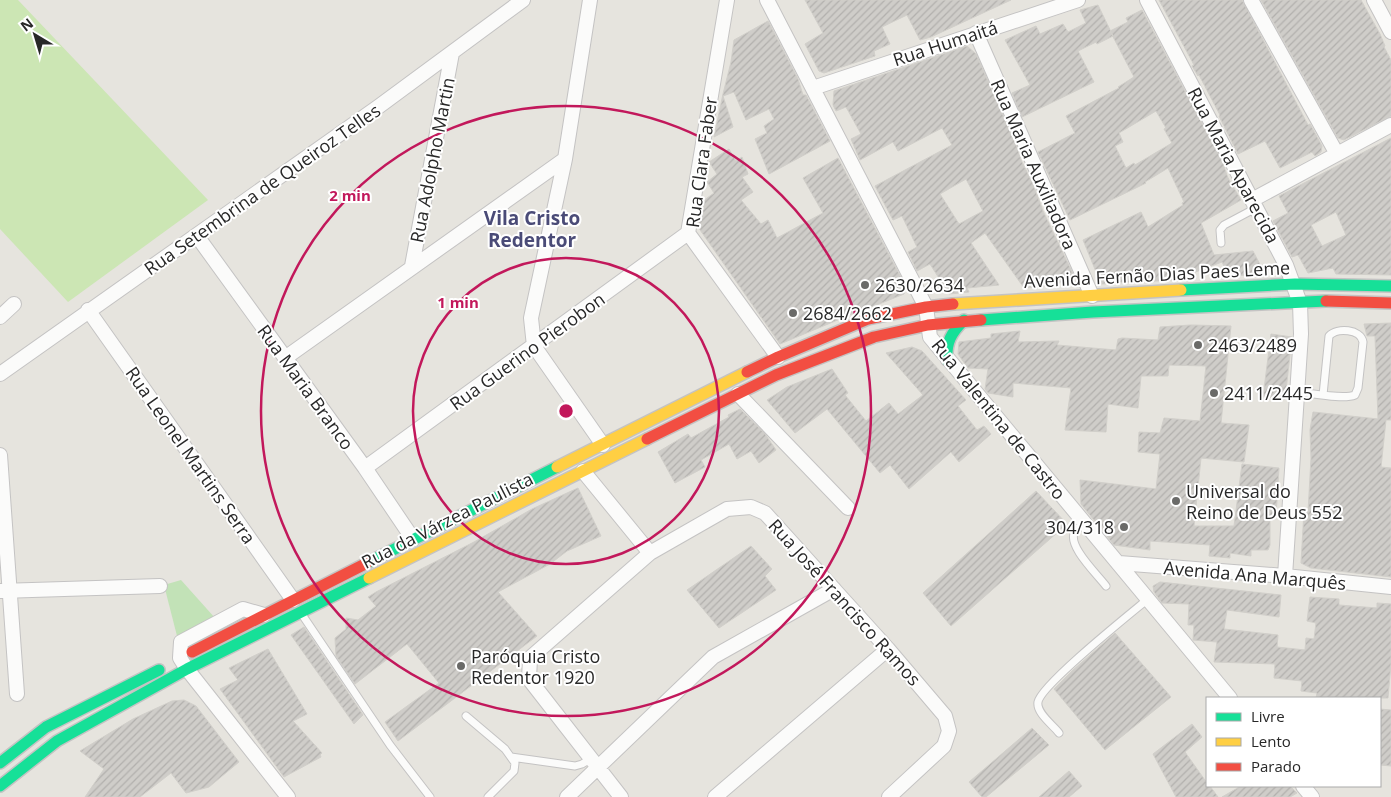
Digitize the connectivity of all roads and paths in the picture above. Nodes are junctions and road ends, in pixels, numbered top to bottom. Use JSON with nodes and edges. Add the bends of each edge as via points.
{"nodes":[{"id":1,"x":523,"y":0,"type":"edge"},
{"id":2,"x":590,"y":0,"type":"edge"},
{"id":3,"x":727,"y":0,"type":"edge"},
{"id":4,"x":767,"y":0,"type":"edge"},
{"id":5,"x":1078,"y":0,"type":"edge"},
{"id":6,"x":1148,"y":0,"type":"edge"},
{"id":7,"x":1251,"y":0,"type":"edge"},
{"id":8,"x":1374,"y":0,"type":"edge"},
{"id":9,"x":1391,"y":32,"type":"edge"},
{"id":10,"x":976,"y":33,"type":"junction"},
{"id":11,"x":452,"y":53,"type":"junction"},
{"id":12,"x":813,"y":88,"type":"junction"},
{"id":13,"x":1391,"y":125,"type":"edge"},
{"id":14,"x":1337,"y":154,"type":"junction"},
{"id":15,"x":565,"y":159,"type":"junction"},
{"id":16,"x":1254,"y":204,"type":"junction"},
{"id":17,"x":688,"y":233,"type":"junction"},
{"id":18,"x":197,"y":236,"type":"junction"},
{"id":19,"x":1221,"y":242,"type":"dead end"},
{"id":20,"x":412,"y":266,"type":"junction"},
{"id":21,"x":1294,"y":284,"type":"junction"},
{"id":22,"x":1391,"y":286,"type":"edge"},
{"id":23,"x":1092,"y":296,"type":"junction"},
{"id":24,"x":1300,"y":302,"type":"junction"},
{"id":25,"x":1391,"y":303,"type":"edge"},
{"id":26,"x":14,"y":304,"type":"dead end"},
{"id":27,"x":926,"y":308,"type":"junction"},
{"id":28,"x":88,"y":310,"type":"junction"},
{"id":29,"x":0,"y":316,"type":"edge"},
{"id":30,"x":964,"y":320,"type":"junction"},
{"id":31,"x":928,"y":324,"type":"junction"},
{"id":32,"x":534,"y":346,"type":"junction"},
{"id":33,"x":778,"y":357,"type":"junction"},
{"id":34,"x":285,"y":358,"type":"junction"},
{"id":35,"x":947,"y":360,"type":"junction"},
{"id":36,"x":0,"y":374,"type":"edge"},
{"id":37,"x":1297,"y":392,"type":"junction"},
{"id":38,"x":738,"y":394,"type":"junction"},
{"id":39,"x":1323,"y":394,"type":"junction"},
{"id":40,"x":603,"y":445,"type":"junction"},
{"id":41,"x":0,"y":455,"type":"edge"},
{"id":42,"x":365,"y":468,"type":"junction"},
{"id":43,"x":583,"y":471,"type":"junction"},
{"id":44,"x":848,"y":508,"type":"dead end"},
{"id":45,"x":1084,"y":523,"type":"junction"},
{"id":46,"x":413,"y":539,"type":"junction"},
{"id":47,"x":650,"y":553,"type":"junction"},
{"id":48,"x":1119,"y":563,"type":"junction"},
{"id":49,"x":1285,"y":576,"type":"junction"},
{"id":50,"x":160,"y":586,"type":"dead end"},
{"id":51,"x":1106,"y":586,"type":"dead end"},
{"id":52,"x":1391,"y":587,"type":"edge"},
{"id":53,"x":834,"y":589,"type":"junction"},
{"id":54,"x":6,"y":590,"type":"edge"},
{"id":55,"x":1148,"y":599,"type":"junction"},
{"id":56,"x":293,"y":600,"type":"junction"},
{"id":57,"x":300,"y":613,"type":"junction"},
{"id":58,"x":264,"y":615,"type":"joint"},
{"id":59,"x":888,"y":649,"type":"junction"},
{"id":60,"x":183,"y":664,"type":"junction"},
{"id":61,"x":17,"y":694,"type":"dead end"},
{"id":62,"x":1229,"y":697,"type":"edge"},
{"id":63,"x":466,"y":716,"type":"dead end"},
{"id":64,"x":1060,"y":732,"type":"dead end"},
{"id":65,"x":511,"y":757,"type":"junction"},
{"id":66,"x":595,"y":762,"type":"junction"},
{"id":67,"x":0,"y":763,"type":"edge"},
{"id":68,"x":0,"y":786,"type":"edge"},
{"id":69,"x":1304,"y":787,"type":"edge"},
{"id":70,"x":896,"y":795,"type":"edge"},
{"id":71,"x":288,"y":797,"type":"edge"},
{"id":72,"x":430,"y":797,"type":"edge"},
{"id":73,"x":488,"y":797,"type":"edge"},
{"id":74,"x":567,"y":797,"type":"edge"},
{"id":75,"x":621,"y":797,"type":"edge"},
{"id":76,"x":715,"y":797,"type":"edge"},
{"id":77,"x":1312,"y":797,"type":"edge"}],
"edges":[{"from":1,"to":11,"type":"street","name":"Rua Setembrina de Queiroz Telles"},
{"from":2,"to":15,"type":"street"},
{"from":3,"to":17,"type":"street","name":"Rua Clara Faber"},
{"from":4,"to":12,"type":"street","name":"Rua Valentina de Castro"},
{"from":5,"to":10,"type":"street","name":"Rua Humaitá"},
{"from":6,"to":16,"type":"street","name":"Rua Maria Aparecida"},
{"from":7,"to":14,"type":"street"},
{"from":8,"to":9,"type":"street"},
{"from":10,"to":12,"type":"street","name":"Rua Humaitá"},
{"from":10,"to":23,"type":"street","name":"Rua Maria Auxiliadora"},
{"from":11,"to":18,"type":"street","name":"Rua Setembrina de Queiroz Telles"},
{"from":11,"to":20,"type":"street","name":"Rua Adolpho Martin"},
{"from":12,"to":27,"type":"street","name":"Rua Valentina de Castro"},
{"from":13,"to":14,"type":"street"},
{"from":14,"to":16,"type":"street"},
{"from":15,"to":20,"type":"street"},
{"from":15,"to":32,"type":"street","via":[[531,318]]},
{"from":16,"to":19,"type":"lane","via":[[1224,225],[1220,230]]},
{"from":16,"to":21,"type":"street","name":"Rua Maria Aparecida"},
{"from":17,"to":32,"type":"street","name":"Rua Guerino Pierobon"},
{"from":17,"to":33,"type":"street","name":"Rua Clara Faber"},
{"from":18,"to":28,"type":"street","name":"Rua Setembrina de Queiroz Telles"},
{"from":18,"to":34,"type":"street","name":"Rua Maria Branco"},
{"from":20,"to":34,"type":"street"},
{"from":21,"to":22,"type":"main road","name":"Avenida Fernão Dias Paes Leme"},
{"from":21,"to":23,"type":"main road","name":"Avenida Fernão Dias Paes Leme"},
{"from":21,"to":24,"type":"street","name":"Rua Maria Aparecida"},
{"from":23,"to":27,"type":"main road","name":"Avenida Fernão Dias Paes Leme"},
{"from":24,"to":25,"type":"main road","name":"Avenida Fernão Dias Paes Leme"},
{"from":24,"to":30,"type":"main road","name":"Avenida Fernão Dias Paes Leme"},
{"from":24,"to":37,"type":"street","name":"Rua Maria Aparecida"},
{"from":26,"to":29,"type":"street"},
{"from":27,"to":31,"type":"street","name":"Rua Valentina de Castro"},
{"from":27,"to":33,"type":"main road","name":"Rua da Várzea Paulista","via":[[868,319]]},
{"from":28,"to":36,"type":"street","name":"Rua Setembrina de Queiroz Telles"},
{"from":28,"to":56,"type":"street","name":"Rua Leonel Martins Serra"},
{"from":30,"to":31,"type":"main road","name":"Avenida Fernão Dias Paes Leme"},
{"from":30,"to":35,"type":"main road","via":[[948,337]]},
{"from":31,"to":35,"type":"street","name":"Rua Valentina de Castro","via":[[930,338]]},
{"from":31,"to":38,"type":"main road","name":"Rua da Várzea Paulista","via":[[874,338],[812,360]]},
{"from":32,"to":40,"type":"street"},
{"from":32,"to":42,"type":"street","name":"Rua Guerino Pierobon"},
{"from":33,"to":40,"type":"main road","name":"Rua da Várzea Paulista"},
{"from":34,"to":42,"type":"street","name":"Rua Maria Branco"},
{"from":35,"to":45,"type":"street","name":"Rua Valentina de Castro"},
{"from":37,"to":39,"type":"lane"},
{"from":37,"to":49,"type":"street","name":"Rua Maria Aparecida"},
{"from":38,"to":43,"type":"main road","name":"Rua da Várzea Paulista"},
{"from":38,"to":44,"type":"street"},
{"from":39,"to":39,"type":"lane","via":[[1329,336],[1338,331],[1358,333],[1363,342],[1358,392],[1348,397]]},
{"from":40,"to":46,"type":"main road","name":"Rua da Várzea Paulista"},
{"from":41,"to":54,"type":"street"},
{"from":42,"to":46,"type":"street","name":"Rua Maria Branco"},
{"from":43,"to":47,"type":"street"},
{"from":43,"to":57,"type":"main road","name":"Rua da Várzea Paulista"},
{"from":45,"to":48,"type":"street","name":"Rua Valentina de Castro"},
{"from":45,"to":51,"type":"lane","via":[[1075,531],[1073,541]]},
{"from":46,"to":56,"type":"main road","name":"Rua da Várzea Paulista"},
{"from":47,"to":53,"type":"street","name":"Rua José Francisco Ramos","via":[[727,509],[751,507],[765,513]]},
{"from":47,"to":66,"type":"street","name":"Rua José Francisco Ramos","via":[[530,658],[529,679]]},
{"from":48,"to":49,"type":"street","name":"Avenida Ana Marquês"},
{"from":48,"to":55,"type":"street","name":"Rua Valentina de Castro"},
{"from":49,"to":52,"type":"street","name":"Avenida Ana Marquês"},
{"from":50,"to":54,"type":"street"},
{"from":53,"to":59,"type":"street","name":"Rua José Francisco Ramos"},
{"from":53,"to":66,"type":"street","via":[[713,657]]},
{"from":54,"to":61,"type":"street"},
{"from":55,"to":62,"type":"street","name":"Rua Valentina de Castro"},
{"from":55,"to":64,"type":"lane","via":[[1080,656],[1042,694],[1038,710]]},
{"from":56,"to":58,"type":"main road","name":"Rua da Várzea Paulista"},
{"from":57,"to":60,"type":"main road","name":"Rua da Várzea Paulista"},
{"from":57,"to":72,"type":"lane","via":[[390,745]]},
{"from":58,"to":60,"type":"street","via":[[243,610],[181,642]]},
{"from":59,"to":70,"type":"street","name":"Rua José Francisco Ramos","via":[[946,716],[949,731],[944,746]]},
{"from":59,"to":76,"type":"street"},
{"from":60,"to":67,"type":"main road","name":"Rua da Várzea Paulista","via":[[92,702],[46,728]]},
{"from":60,"to":68,"type":"main road","name":"Rua da Várzea Paulista","via":[[57,741]]},
{"from":60,"to":71,"type":"street"},
{"from":63,"to":65,"type":"lane"},
{"from":65,"to":66,"type":"lane","via":[[575,766]]},
{"from":65,"to":73,"type":"lane","via":[[515,763],[514,771]]},
{"from":66,"to":74,"type":"street"},
{"from":66,"to":75,"type":"street","name":"Rua José Francisco Ramos"},
{"from":69,"to":77,"type":"street"}]}
